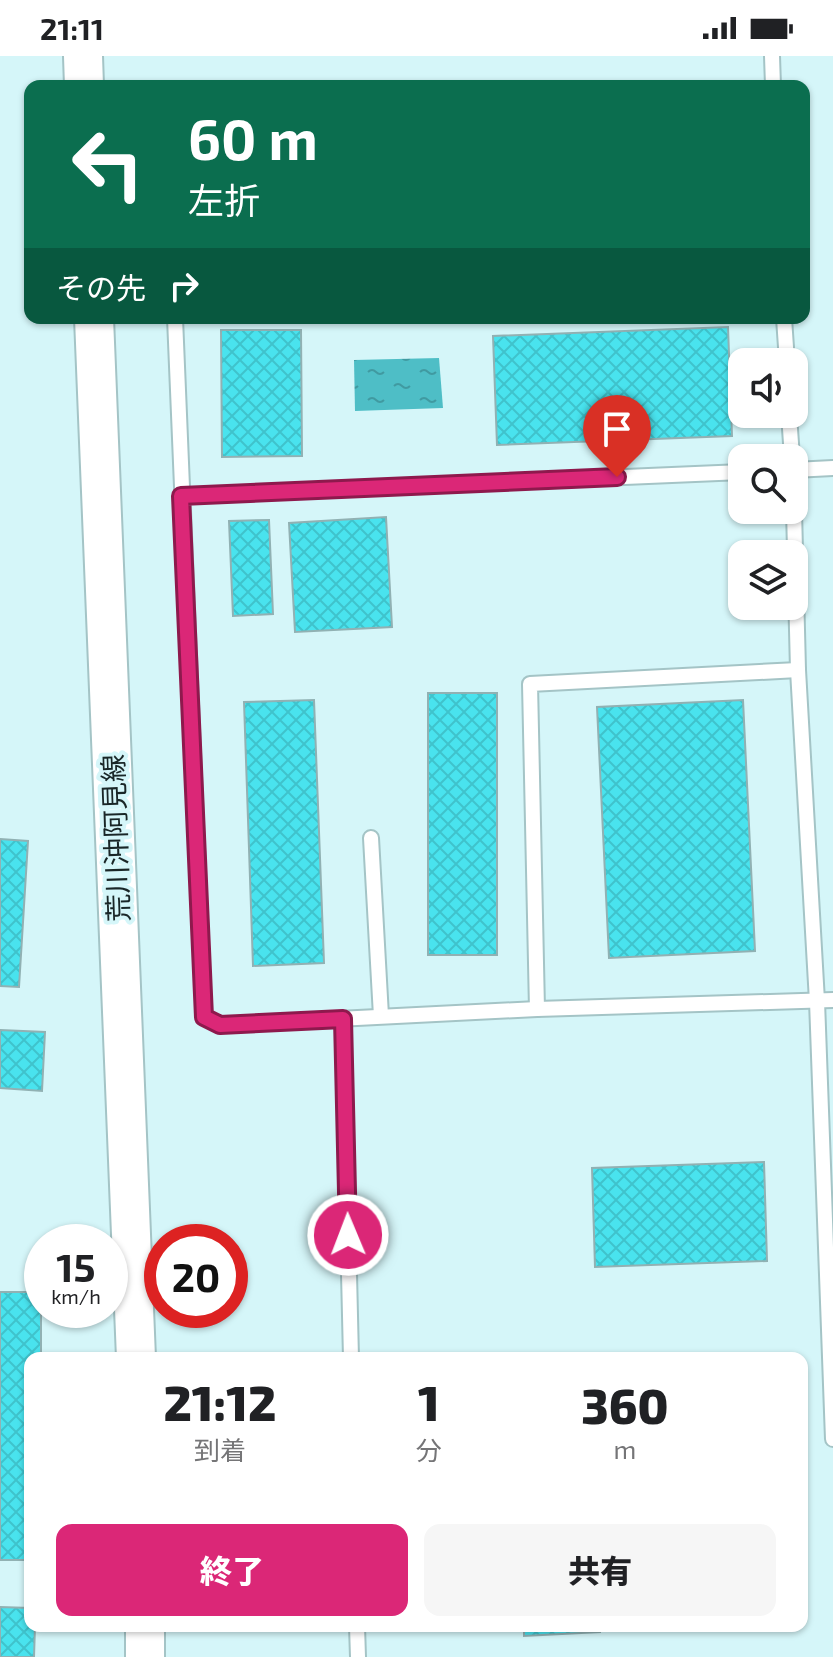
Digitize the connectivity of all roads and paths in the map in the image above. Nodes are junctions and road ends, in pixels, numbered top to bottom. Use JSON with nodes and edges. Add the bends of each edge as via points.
{"nodes":[{"id":1,"x":83,"y":56,"type":"edge"},
{"id":2,"x":772,"y":56,"type":"edge"},
{"id":3,"x":84,"y":80,"type":"edge"},
{"id":4,"x":773,"y":80,"type":"edge"},
{"id":5,"x":94,"y":324,"type":"edge"},
{"id":6,"x":175,"y":324,"type":"edge"},
{"id":7,"x":784,"y":324,"type":"edge"},
{"id":8,"x":786,"y":348,"type":"edge"},
{"id":9,"x":833,"y":468,"type":"edge"},
{"id":10,"x":808,"y":469,"type":"edge"},
{"id":11,"x":728,"y":473,"type":"edge"},
{"id":12,"x":181,"y":496,"type":"junction"},
{"id":13,"x":794,"y":524,"type":"edge"},
{"id":14,"x":798,"y":670,"type":"junction"},
{"id":15,"x":371,"y":838,"type":"dead end"},
{"id":16,"x":833,"y":1000,"type":"edge"},
{"id":17,"x":817,"y":1001,"type":"junction"},
{"id":18,"x":537,"y":1009,"type":"junction"},
{"id":19,"x":381,"y":1016,"type":"junction"},
{"id":20,"x":343,"y":1019,"type":"junction"},
{"id":21,"x":136,"y":1352,"type":"edge"},
{"id":22,"x":351,"y":1352,"type":"edge"},
{"id":23,"x":833,"y":1439,"type":"edge"},
{"id":24,"x":145,"y":1632,"type":"edge"},
{"id":25,"x":357,"y":1632,"type":"edge"},
{"id":26,"x":145,"y":1657,"type":"edge"},
{"id":27,"x":358,"y":1657,"type":"edge"}],
"edges":[{"from":1,"to":3,"type":"main road"},
{"from":2,"to":4,"type":"lane"},
{"from":5,"to":21,"type":"main road","name":"荒川沖阿見線"},
{"from":6,"to":12,"type":"lane"},
{"from":7,"to":8,"type":"lane"},
{"from":9,"to":10,"type":"lane"},
{"from":11,"to":12,"type":"lane"},
{"from":12,"to":20,"type":"lane","via":[[204,1017],[220,1025]]},
{"from":13,"to":14,"type":"lane"},
{"from":14,"to":17,"type":"lane"},
{"from":14,"to":18,"type":"lane","via":[[530,684]]},
{"from":15,"to":19,"type":"lane"},
{"from":16,"to":17,"type":"lane"},
{"from":17,"to":18,"type":"lane"},
{"from":17,"to":23,"type":"lane"},
{"from":18,"to":19,"type":"lane"},
{"from":19,"to":20,"type":"lane"},
{"from":20,"to":22,"type":"lane"},
{"from":24,"to":26,"type":"main road"},
{"from":25,"to":27,"type":"lane"}]}
